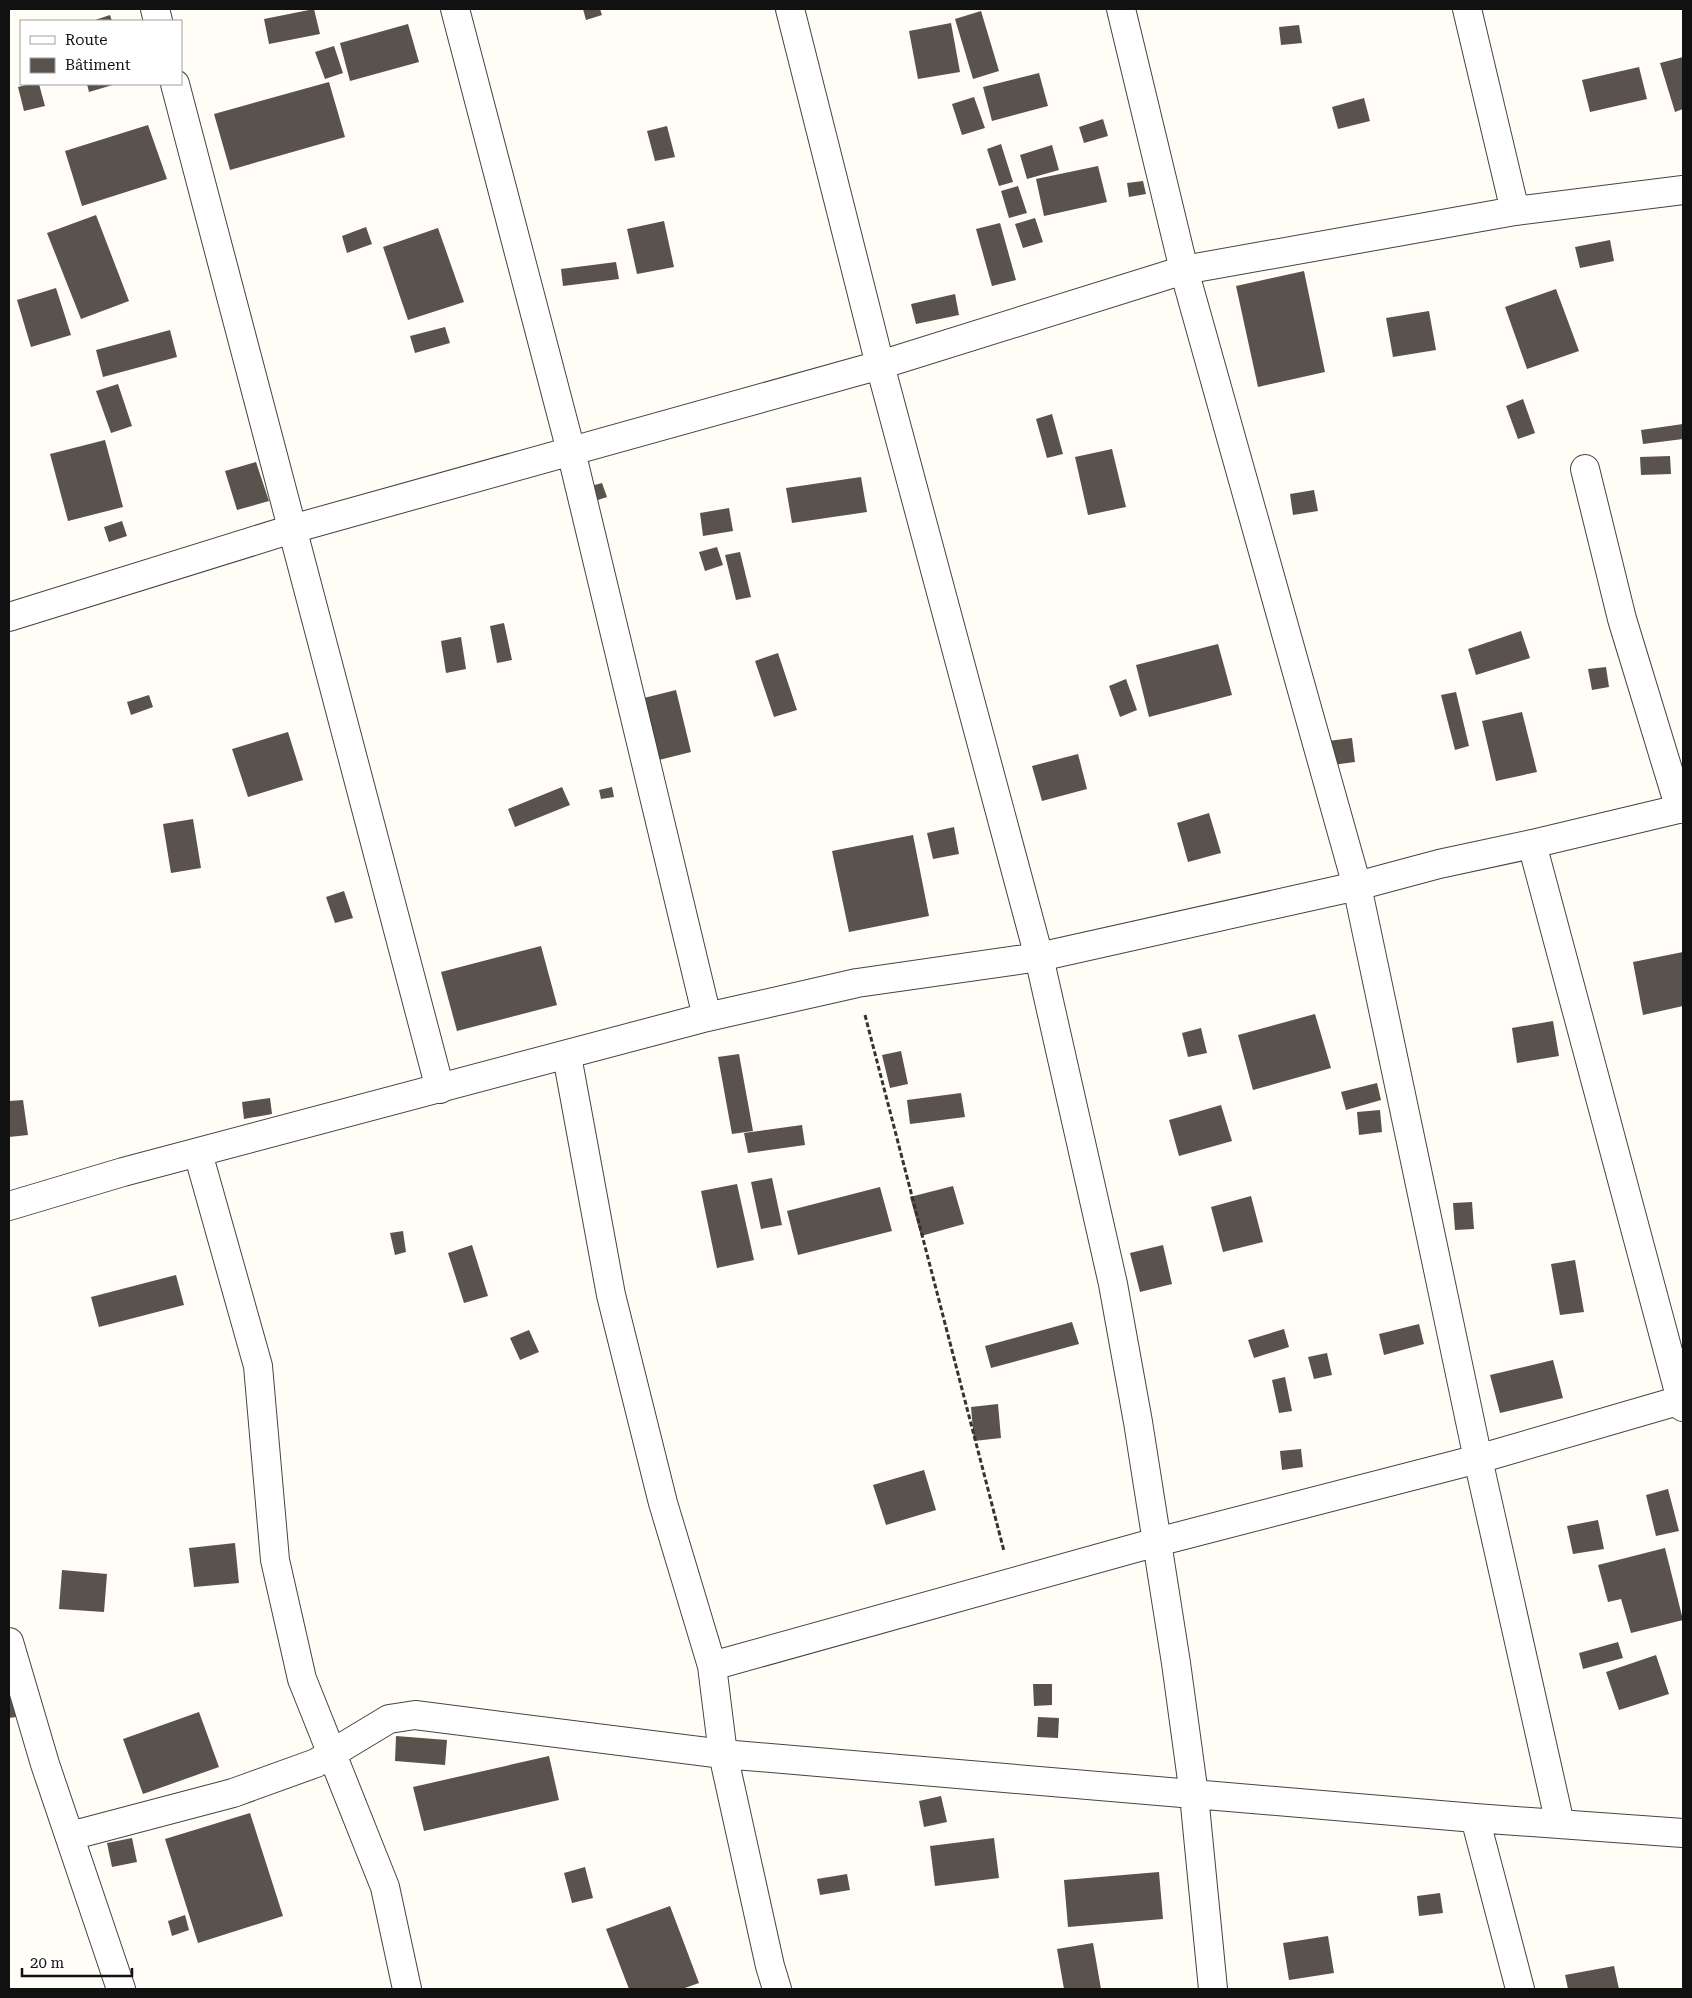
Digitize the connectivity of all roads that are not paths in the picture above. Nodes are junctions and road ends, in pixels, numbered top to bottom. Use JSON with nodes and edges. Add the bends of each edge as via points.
{"nodes":[{"id":1,"x":455,"y":9,"type":"edge"},
{"id":2,"x":790,"y":9,"type":"edge"},
{"id":3,"x":1121,"y":9,"type":"edge"},
{"id":4,"x":1467,"y":9,"type":"edge"},
{"id":5,"x":175,"y":85,"type":"edge"},
{"id":6,"x":1683,"y":190,"type":"edge"},
{"id":7,"x":1515,"y":211,"type":"junction"},
{"id":8,"x":1184,"y":270,"type":"junction"},
{"id":9,"x":880,"y":365,"type":"junction"},
{"id":10,"x":571,"y":451,"type":"junction"},
{"id":11,"x":1585,"y":469,"type":"dead end"},
{"id":12,"x":292,"y":529,"type":"junction"},
{"id":13,"x":9,"y":618,"type":"edge"},
{"id":14,"x":1682,"y":808,"type":"edge"},
{"id":15,"x":1532,"y":844,"type":"junction"},
{"id":16,"x":1357,"y":886,"type":"junction"},
{"id":17,"x":1039,"y":957,"type":"junction"},
{"id":18,"x":707,"y":1017,"type":"junction"},
{"id":19,"x":568,"y":1056,"type":"junction"},
{"id":20,"x":440,"y":1089,"type":"junction"},
{"id":21,"x":198,"y":1153,"type":"junction"},
{"id":22,"x":9,"y":1206,"type":"edge"},
{"id":23,"x":1682,"y":1404,"type":"edge"},
{"id":24,"x":1478,"y":1459,"type":"junction"},
{"id":25,"x":1157,"y":1542,"type":"junction"},
{"id":26,"x":9,"y":1642,"type":"edge"},
{"id":27,"x":712,"y":1666,"type":"junction"},
{"id":28,"x":331,"y":1754,"type":"junction"},
{"id":29,"x":723,"y":1754,"type":"junction"},
{"id":30,"x":1194,"y":1795,"type":"junction"},
{"id":31,"x":1475,"y":1818,"type":"junction"},
{"id":32,"x":1560,"y":1824,"type":"junction"},
{"id":33,"x":1683,"y":1833,"type":"edge"},
{"id":34,"x":70,"y":1836,"type":"junction"},
{"id":35,"x":121,"y":1989,"type":"edge"},
{"id":36,"x":407,"y":1989,"type":"edge"},
{"id":37,"x":777,"y":1989,"type":"edge"},
{"id":38,"x":1213,"y":1989,"type":"edge"},
{"id":39,"x":1520,"y":1989,"type":"edge"}],
"edges":[{"from":1,"to":10,"type":"street"},
{"from":2,"to":9,"type":"street"},
{"from":3,"to":8,"type":"street"},
{"from":4,"to":7,"type":"street"},
{"from":5,"to":12,"type":"street"},
{"from":6,"to":7,"type":"street"},
{"from":7,"to":8,"type":"street"},
{"from":8,"to":9,"type":"street"},
{"from":8,"to":16,"type":"street"},
{"from":9,"to":10,"type":"street"},
{"from":9,"to":17,"type":"street"},
{"from":10,"to":12,"type":"street"},
{"from":10,"to":18,"type":"street"},
{"from":11,"to":14,"type":"street","via":[[1622,619]]},
{"from":12,"to":13,"type":"street"},
{"from":12,"to":20,"type":"street"},
{"from":14,"to":15,"type":"street"},
{"from":15,"to":16,"type":"street"},
{"from":15,"to":23,"type":"street"},
{"from":16,"to":17,"type":"street"},
{"from":16,"to":24,"type":"street"},
{"from":17,"to":18,"type":"street","via":[[857,983]]},
{"from":17,"to":25,"type":"street","via":[[1114,1284]]},
{"from":18,"to":19,"type":"street"},
{"from":19,"to":20,"type":"street"},
{"from":19,"to":27,"type":"street","via":[[610,1295],[663,1504]]},
{"from":20,"to":21,"type":"street"},
{"from":21,"to":22,"type":"street"},
{"from":21,"to":28,"type":"street","via":[[258,1366],[275,1560],[302,1679]]},
{"from":23,"to":24,"type":"street"},
{"from":24,"to":25,"type":"street"},
{"from":24,"to":32,"type":"street"},
{"from":25,"to":27,"type":"street"},
{"from":25,"to":30,"type":"street"},
{"from":26,"to":34,"type":"street"},
{"from":27,"to":29,"type":"street"},
{"from":28,"to":29,"type":"street","via":[[389,1719],[415,1716]]},
{"from":28,"to":34,"type":"street","via":[[316,1763],[233,1793]]},
{"from":28,"to":36,"type":"street","via":[[385,1887]]},
{"from":29,"to":30,"type":"street"},
{"from":29,"to":37,"type":"street"},
{"from":30,"to":31,"type":"street"},
{"from":30,"to":38,"type":"street"},
{"from":31,"to":32,"type":"street"},
{"from":31,"to":39,"type":"street"},
{"from":32,"to":33,"type":"street"},
{"from":34,"to":35,"type":"street"}]}
